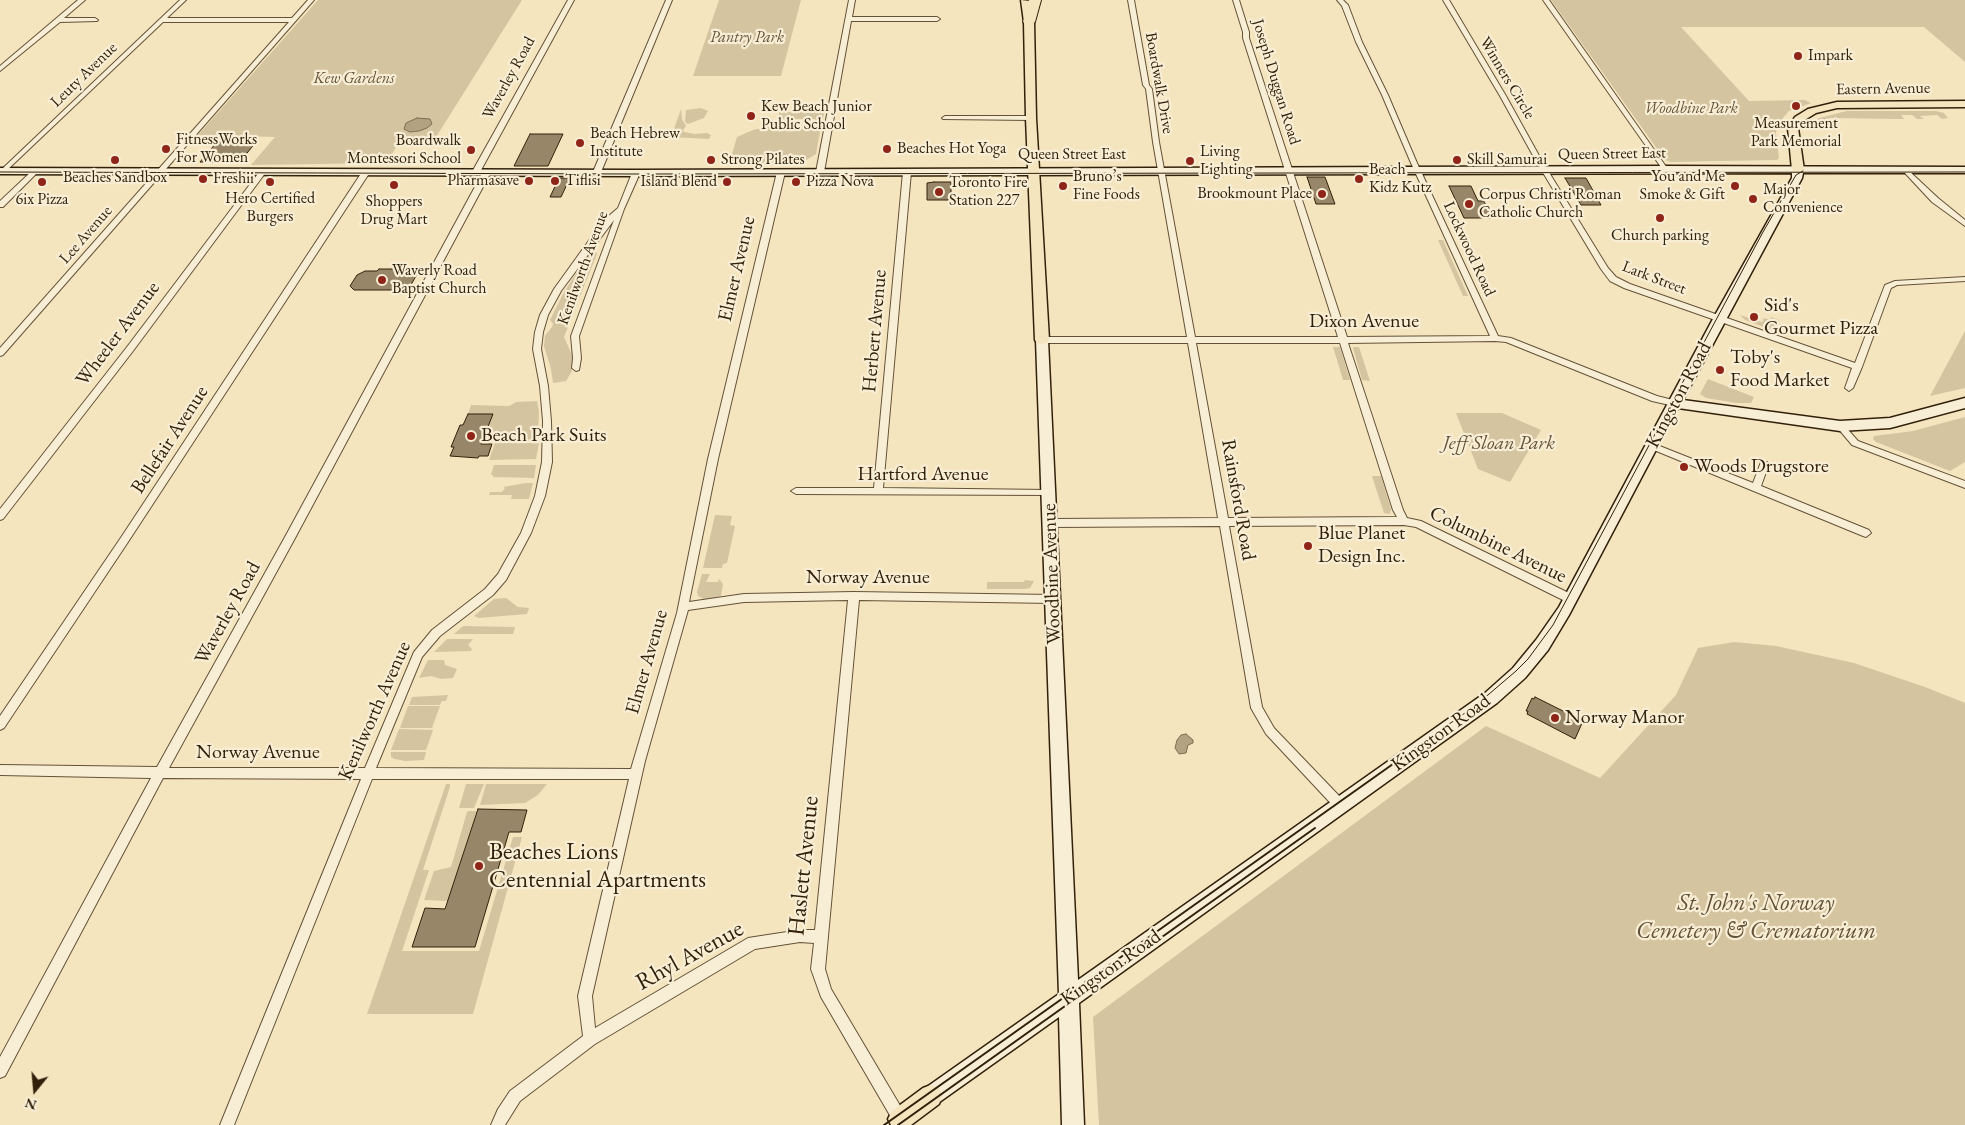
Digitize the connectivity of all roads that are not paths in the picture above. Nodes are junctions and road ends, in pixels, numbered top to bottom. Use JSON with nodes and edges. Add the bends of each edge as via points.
{"nodes":[{"id":1,"x":82,"y":0,"type":"edge"},
{"id":2,"x":184,"y":0,"type":"edge"},
{"id":3,"x":311,"y":0,"type":"edge"},
{"id":4,"x":571,"y":0,"type":"edge"},
{"id":5,"x":669,"y":0,"type":"edge"},
{"id":6,"x":852,"y":0,"type":"edge"},
{"id":7,"x":1028,"y":0,"type":"edge"},
{"id":8,"x":1132,"y":0,"type":"edge"},
{"id":9,"x":1236,"y":0,"type":"edge"},
{"id":10,"x":1340,"y":0,"type":"edge"},
{"id":11,"x":1446,"y":0,"type":"edge"},
{"id":12,"x":1546,"y":0,"type":"edge"},
{"id":13,"x":848,"y":19,"type":"junction"},
{"id":14,"x":937,"y":19,"type":"dead end"},
{"id":15,"x":58,"y":20,"type":"junction"},
{"id":16,"x":95,"y":20,"type":"dead end"},
{"id":17,"x":162,"y":20,"type":"junction"},
{"id":18,"x":292,"y":20,"type":"junction"},
{"id":19,"x":1029,"y":22,"type":"joint"},
{"id":20,"x":0,"y":69,"type":"edge"},
{"id":21,"x":1965,"y":104,"type":"edge"},
{"id":22,"x":945,"y":118,"type":"dead end"},
{"id":23,"x":1030,"y":118,"type":"junction"},
{"id":24,"x":1665,"y":169,"type":"junction"},
{"id":25,"x":1798,"y":170,"type":"junction"},
{"id":26,"x":1906,"y":170,"type":"junction"},
{"id":27,"x":1965,"y":170,"type":"edge"},
{"id":28,"x":2,"y":171,"type":"edge"},
{"id":29,"x":34,"y":171,"type":"junction"},
{"id":30,"x":1290,"y":171,"type":"junction"},
{"id":31,"x":1418,"y":171,"type":"junction"},
{"id":32,"x":1545,"y":171,"type":"junction"},
{"id":33,"x":160,"y":172,"type":"junction"},
{"id":34,"x":262,"y":172,"type":"junction"},
{"id":35,"x":366,"y":172,"type":"junction"},
{"id":36,"x":482,"y":172,"type":"junction"},
{"id":37,"x":597,"y":172,"type":"junction"},
{"id":38,"x":636,"y":172,"type":"junction"},
{"id":39,"x":781,"y":172,"type":"junction"},
{"id":40,"x":820,"y":172,"type":"junction"},
{"id":41,"x":907,"y":172,"type":"junction"},
{"id":42,"x":1034,"y":172,"type":"junction"},
{"id":43,"x":1162,"y":172,"type":"junction"},
{"id":44,"x":0,"y":205,"type":"edge"},
{"id":45,"x":621,"y":209,"type":"junction"},
{"id":46,"x":1965,"y":224,"type":"edge"},
{"id":47,"x":1965,"y":279,"type":"edge"},
{"id":48,"x":1720,"y":318,"type":"junction"},
{"id":49,"x":1495,"y":338,"type":"junction"},
{"id":50,"x":1042,"y":340,"type":"junction"},
{"id":51,"x":1193,"y":340,"type":"junction"},
{"id":52,"x":1344,"y":340,"type":"junction"},
{"id":53,"x":0,"y":353,"type":"edge"},
{"id":54,"x":1858,"y":366,"type":"junction"},
{"id":55,"x":576,"y":368,"type":"dead end"},
{"id":56,"x":1849,"y":388,"type":"dead end"},
{"id":57,"x":1965,"y":403,"type":"edge"},
{"id":58,"x":1674,"y":404,"type":"junction"},
{"id":59,"x":1840,"y":426,"type":"junction"},
{"id":60,"x":1652,"y":446,"type":"junction"},
{"id":61,"x":1764,"y":464,"type":"dead end"},
{"id":62,"x":1965,"y":486,"type":"edge"},
{"id":63,"x":1756,"y":487,"type":"junction"},
{"id":64,"x":796,"y":491,"type":"dead end"},
{"id":65,"x":878,"y":492,"type":"junction"},
{"id":66,"x":1049,"y":492,"type":"junction"},
{"id":67,"x":0,"y":516,"type":"edge"},
{"id":68,"x":1404,"y":521,"type":"junction"},
{"id":69,"x":1225,"y":522,"type":"junction"},
{"id":70,"x":1050,"y":523,"type":"junction"},
{"id":71,"x":1866,"y":533,"type":"dead end"},
{"id":72,"x":854,"y":596,"type":"junction"},
{"id":73,"x":1053,"y":599,"type":"junction"},
{"id":74,"x":1571,"y":599,"type":"junction"},
{"id":75,"x":684,"y":606,"type":"junction"},
{"id":76,"x":0,"y":725,"type":"edge"},
{"id":77,"x":0,"y":770,"type":"edge"},
{"id":78,"x":160,"y":772,"type":"junction"},
{"id":79,"x":369,"y":772,"type":"junction"},
{"id":80,"x":636,"y":774,"type":"junction"},
{"id":81,"x":1341,"y":806,"type":"junction"},
{"id":82,"x":820,"y":937,"type":"junction"},
{"id":83,"x":1069,"y":998,"type":"junction"},
{"id":84,"x":590,"y":1039,"type":"junction"},
{"id":85,"x":0,"y":1071,"type":"edge"},
{"id":86,"x":931,"y":1096,"type":"joint"},
{"id":87,"x":896,"y":1122,"type":"edge"},
{"id":88,"x":226,"y":1125,"type":"edge"},
{"id":89,"x":498,"y":1125,"type":"edge"},
{"id":90,"x":1073,"y":1125,"type":"edge"}],
"edges":[{"from":1,"to":15,"type":"street"},
{"from":2,"to":17,"type":"street","name":"Leuty Avenue"},
{"from":3,"to":18,"type":"street","name":"Lee Avenue"},
{"from":4,"to":36,"type":"street","name":"Waverley Road"},
{"from":5,"to":37,"type":"street"},
{"from":6,"to":13,"type":"street"},
{"from":7,"to":19,"type":"highway","name":"Woodbine Avenue"},
{"from":8,"to":43,"type":"street","name":"Boardwalk Drive"},
{"from":9,"to":30,"type":"street","name":"Joseph Duggan Road"},
{"from":10,"to":31,"type":"street","name":"Lockwood Road"},
{"from":11,"to":32,"type":"street","name":"Winners Circle"},
{"from":12,"to":24,"type":"street"},
{"from":13,"to":14,"type":"street"},
{"from":13,"to":40,"type":"street"},
{"from":15,"to":16,"type":"street"},
{"from":15,"to":20,"type":"street"},
{"from":17,"to":18,"type":"street"},
{"from":17,"to":28,"type":"street","name":"Leuty Avenue"},
{"from":18,"to":33,"type":"street","name":"Lee Avenue"},
{"from":19,"to":23,"type":"main road","name":"Woodbine Avenue"},
{"from":21,"to":25,"type":"main road","name":"Eastern Avenue","via":[[1830,106],[1812,111],[1799,119],[1793,128]]},
{"from":22,"to":23,"type":"street"},
{"from":23,"to":42,"type":"main road","name":"Woodbine Avenue"},
{"from":24,"to":25,"type":"main road","name":"Queen Street East"},
{"from":24,"to":32,"type":"main road","name":"Queen Street East"},
{"from":25,"to":26,"type":"main road","name":"Queen Street East"},
{"from":25,"to":48,"type":"main road","name":"Kingston Road","via":[[1797,178]]},
{"from":26,"to":27,"type":"main road","name":"Queen Street East"},
{"from":26,"to":46,"type":"street","via":[[1935,200]]},
{"from":28,"to":29,"type":"main road","name":"Queen Street East"},
{"from":29,"to":33,"type":"main road","name":"Queen Street East"},
{"from":29,"to":44,"type":"street"},
{"from":30,"to":31,"type":"main road","name":"Queen Street East"},
{"from":30,"to":43,"type":"main road","name":"Queen Street East"},
{"from":30,"to":52,"type":"street","name":"Joseph Duggan Road"},
{"from":31,"to":32,"type":"main road","name":"Queen Street East"},
{"from":31,"to":49,"type":"street","name":"Lockwood Road"},
{"from":32,"to":48,"type":"street","name":"Lark Street","via":[[1613,279]]},
{"from":33,"to":34,"type":"main road","name":"Queen Street East"},
{"from":33,"to":53,"type":"street","name":"Lee Avenue"},
{"from":34,"to":35,"type":"main road","name":"Queen Street East"},
{"from":34,"to":67,"type":"street","name":"Wheeler Avenue"},
{"from":35,"to":36,"type":"main road","name":"Queen Street East"},
{"from":35,"to":76,"type":"street","name":"Bellefair Avenue"},
{"from":36,"to":37,"type":"main road","name":"Queen Street East"},
{"from":36,"to":78,"type":"street","name":"Waverley Road","via":[[284,548]]},
{"from":37,"to":38,"type":"main road","name":"Queen Street East"},
{"from":38,"to":39,"type":"main road","name":"Queen Street East"},
{"from":38,"to":45,"type":"street","name":"Kenilworth Avenue"},
{"from":39,"to":40,"type":"main road","name":"Queen Street East"},
{"from":39,"to":75,"type":"street","name":"Elmer Avenue","via":[[713,459]]},
{"from":40,"to":41,"type":"main road","name":"Queen Street East"},
{"from":41,"to":42,"type":"main road","name":"Queen Street East"},
{"from":41,"to":65,"type":"street","name":"Herbert Avenue"},
{"from":42,"to":43,"type":"main road","name":"Queen Street East"},
{"from":42,"to":50,"type":"main road","name":"Woodbine Avenue"},
{"from":43,"to":51,"type":"street","name":"Rainsford Road"},
{"from":45,"to":55,"type":"street","name":"Kenilworth Avenue","via":[[575,336]]},
{"from":45,"to":79,"type":"street","name":"Kenilworth Avenue","via":[[557,290],[539,332],[537,349],[544,386],[547,462],[540,496],[526,532],[502,577],[489,592],[436,633],[418,655]]},
{"from":47,"to":54,"type":"street","via":[[1895,283],[1888,287]]},
{"from":48,"to":54,"type":"street","name":"Lark Street"},
{"from":48,"to":58,"type":"main road","name":"Kingston Road"},
{"from":49,"to":52,"type":"street","name":"Dixon Avenue"},
{"from":49,"to":58,"type":"street","name":"Dixon Avenue","via":[[1508,340]]},
{"from":50,"to":51,"type":"street","name":"Dixon Avenue"},
{"from":50,"to":66,"type":"main road","name":"Woodbine Avenue"},
{"from":51,"to":52,"type":"street","name":"Dixon Avenue"},
{"from":51,"to":69,"type":"street","name":"Rainsford Road"},
{"from":52,"to":68,"type":"street","name":"Joseph Duggan Road"},
{"from":54,"to":56,"type":"street"},
{"from":57,"to":59,"type":"main road","via":[[1898,421]]},
{"from":58,"to":59,"type":"main road"},
{"from":58,"to":60,"type":"main road","name":"Kingston Road"},
{"from":59,"to":62,"type":"street","via":[[1854,443]]},
{"from":60,"to":63,"type":"street"},
{"from":60,"to":74,"type":"main road","name":"Kingston Road"},
{"from":61,"to":63,"type":"street"},
{"from":63,"to":71,"type":"street"},
{"from":64,"to":65,"type":"street","name":"Hartford Avenue"},
{"from":65,"to":66,"type":"street","name":"Hartford Avenue"},
{"from":66,"to":70,"type":"main road","name":"Woodbine Avenue"},
{"from":68,"to":69,"type":"street","name":"Columbine Avenue"},
{"from":68,"to":74,"type":"street","name":"Columbine Avenue","via":[[1418,524]]},
{"from":69,"to":70,"type":"street","name":"Columbine Avenue"},
{"from":69,"to":81,"type":"street","name":"Rainsford Road","via":[[1257,708],[1270,731]]},
{"from":70,"to":73,"type":"main road","name":"Woodbine Avenue"},
{"from":72,"to":73,"type":"street","name":"Norway Avenue"},
{"from":72,"to":75,"type":"street","name":"Norway Avenue","via":[[744,598]]},
{"from":72,"to":82,"type":"street","name":"Haslett Avenue"},
{"from":73,"to":83,"type":"main road","name":"Woodbine Avenue"},
{"from":74,"to":81,"type":"main road","name":"Kingston Road","via":[[1542,645],[1519,673],[1491,698]]},
{"from":75,"to":80,"type":"street","name":"Elmer Avenue"},
{"from":77,"to":78,"type":"street","name":"Norway Avenue"},
{"from":78,"to":79,"type":"street","name":"Norway Avenue"},
{"from":78,"to":85,"type":"street","name":"Waverley Road"},
{"from":79,"to":80,"type":"street","name":"Norway Avenue"},
{"from":79,"to":88,"type":"street","name":"Kenilworth Avenue"},
{"from":80,"to":84,"type":"street","name":"Elmer Avenue","via":[[585,996]]},
{"from":81,"to":83,"type":"main road","name":"Kingston Road"},
{"from":82,"to":84,"type":"street","name":"Rhyl Avenue","via":[[800,936],[753,944]]},
{"from":82,"to":87,"type":"street","name":"Haslett Avenue","via":[[818,969],[826,992]]},
{"from":83,"to":86,"type":"main road","name":"Kingston Road"},
{"from":83,"to":90,"type":"main road","name":"Woodbine Avenue"},
{"from":84,"to":89,"type":"street","via":[[515,1096]]},
{"from":86,"to":87,"type":"main road","name":"Kingston Road"}]}
